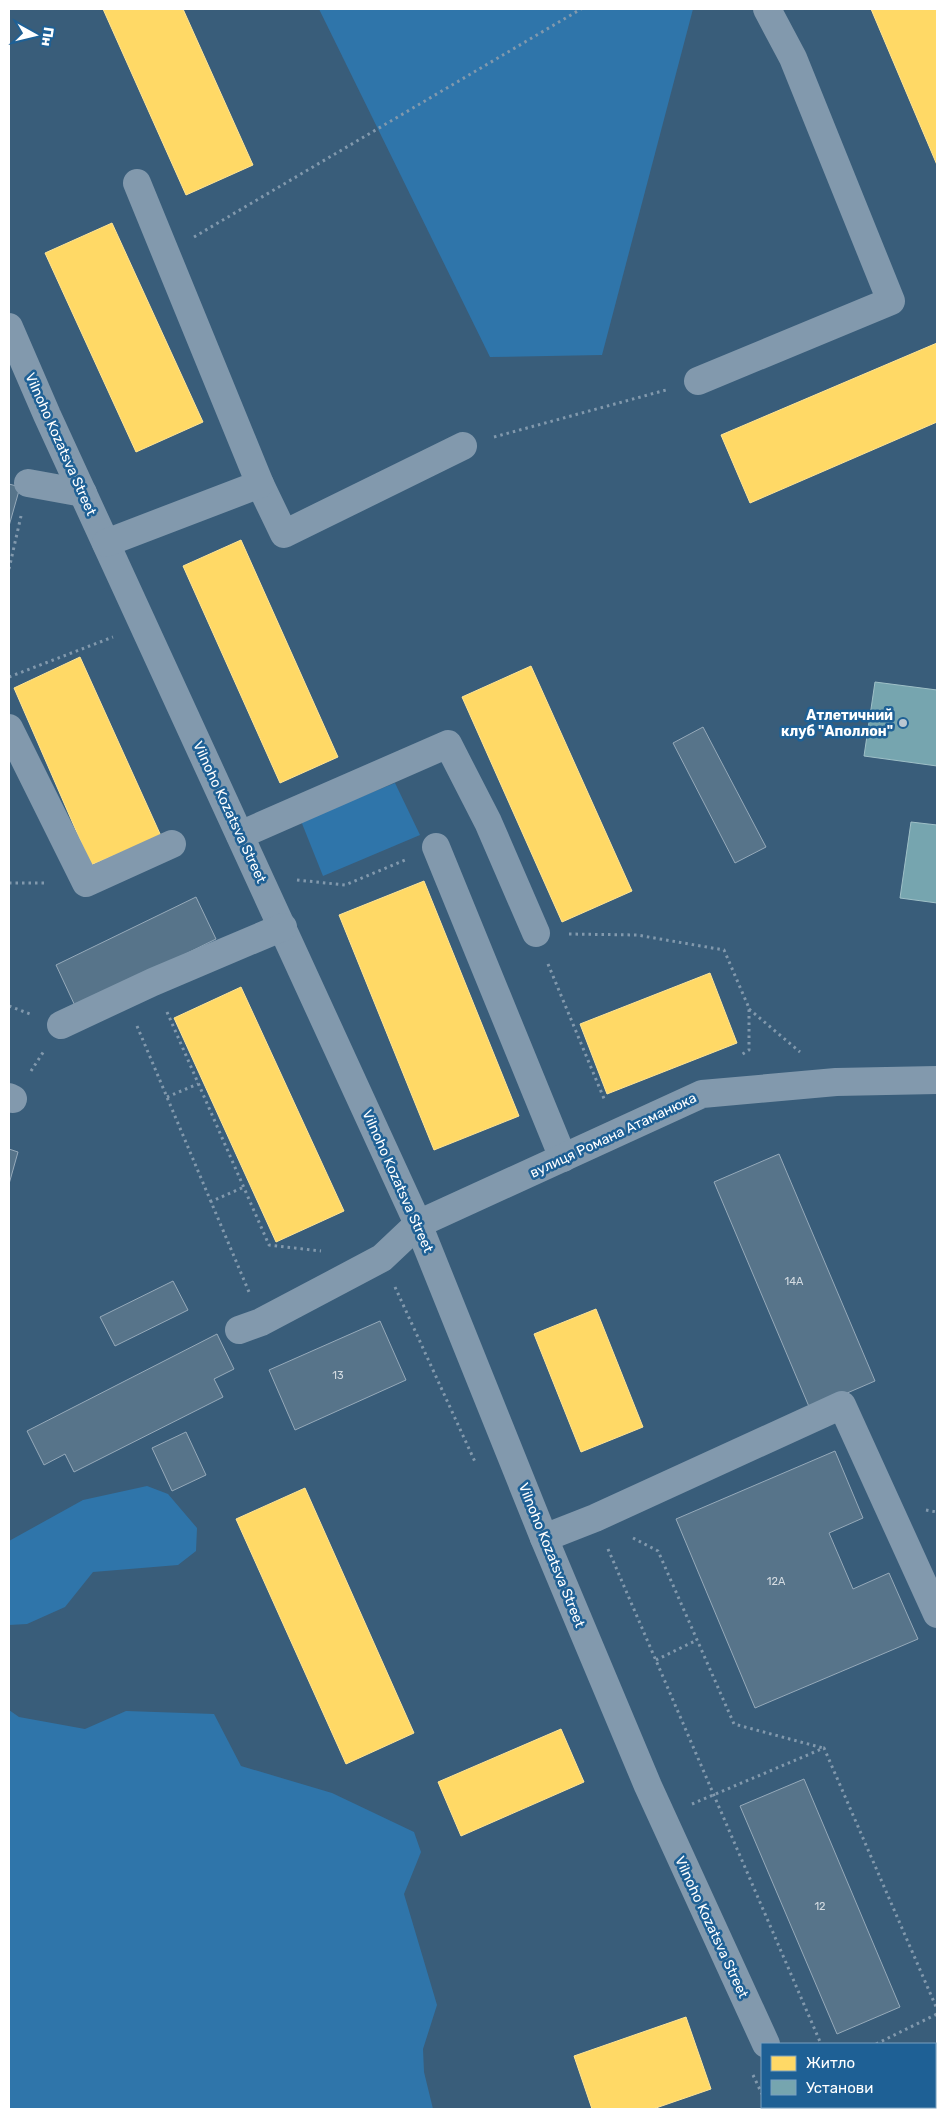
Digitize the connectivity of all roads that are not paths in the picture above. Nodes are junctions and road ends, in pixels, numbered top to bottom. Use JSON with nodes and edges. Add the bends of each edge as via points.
{"nodes":[{"id":1,"x":767,"y":9,"type":"edge"},
{"id":2,"x":137,"y":183,"type":"dead end"},
{"id":3,"x":9,"y":327,"type":"edge"},
{"id":4,"x":698,"y":381,"type":"road end"},
{"id":5,"x":464,"y":446,"type":"road end"},
{"id":6,"x":28,"y":483,"type":"road end"},
{"id":7,"x":260,"y":484,"type":"junction"},
{"id":8,"x":83,"y":493,"type":"junction"},
{"id":9,"x":106,"y":543,"type":"junction"},
{"id":10,"x":9,"y":728,"type":"edge"},
{"id":11,"x":240,"y":835,"type":"junction"},
{"id":12,"x":172,"y":844,"type":"dead end"},
{"id":13,"x":436,"y":847,"type":"dead end"},
{"id":14,"x":283,"y":927,"type":"junction"},
{"id":15,"x":536,"y":933,"type":"road end"},
{"id":16,"x":61,"y":1025,"type":"road end"},
{"id":17,"x":937,"y":1080,"type":"edge"},
{"id":18,"x":563,"y":1158,"type":"junction"},
{"id":19,"x":418,"y":1224,"type":"junction"},
{"id":20,"x":250,"y":1326,"type":"road end"},
{"id":21,"x":544,"y":1538,"type":"junction"},
{"id":22,"x":937,"y":1614,"type":"edge"},
{"id":23,"x":766,"y":2043,"type":"edge"}],
"edges":[{"from":1,"to":4,"type":"street","via":[[793,58],[891,301]]},
{"from":2,"to":7,"type":"street"},
{"from":3,"to":8,"type":"street","name":"Vilnoho Kozatsva Street"},
{"from":5,"to":7,"type":"street","via":[[284,534]]},
{"from":6,"to":8,"type":"street"},
{"from":7,"to":9,"type":"street"},
{"from":8,"to":9,"type":"street","name":"Vilnoho Kozatsva Street"},
{"from":9,"to":11,"type":"street","name":"Vilnoho Kozatsva Street"},
{"from":10,"to":12,"type":"street","via":[[86,883]]},
{"from":11,"to":14,"type":"street","name":"Vilnoho Kozatsva Street"},
{"from":11,"to":15,"type":"street","via":[[448,744],[488,822]]},
{"from":13,"to":18,"type":"street"},
{"from":14,"to":16,"type":"street"},
{"from":14,"to":19,"type":"street","name":"Vilnoho Kozatsva Street"},
{"from":17,"to":18,"type":"street","name":"вулиця Романа Атаманюка","via":[[836,1082],[702,1094]]},
{"from":18,"to":19,"type":"street","name":"вулиця Романа Атаманюка"},
{"from":19,"to":20,"type":"street","name":"вулиця Романа Атаманюка","via":[[382,1258]]},
{"from":19,"to":21,"type":"street","name":"Vilnoho Kozatsva Street"},
{"from":21,"to":22,"type":"street","via":[[595,1518],[842,1404]]},
{"from":21,"to":23,"type":"street","name":"Vilnoho Kozatsva Street","via":[[662,1817]]}]}
